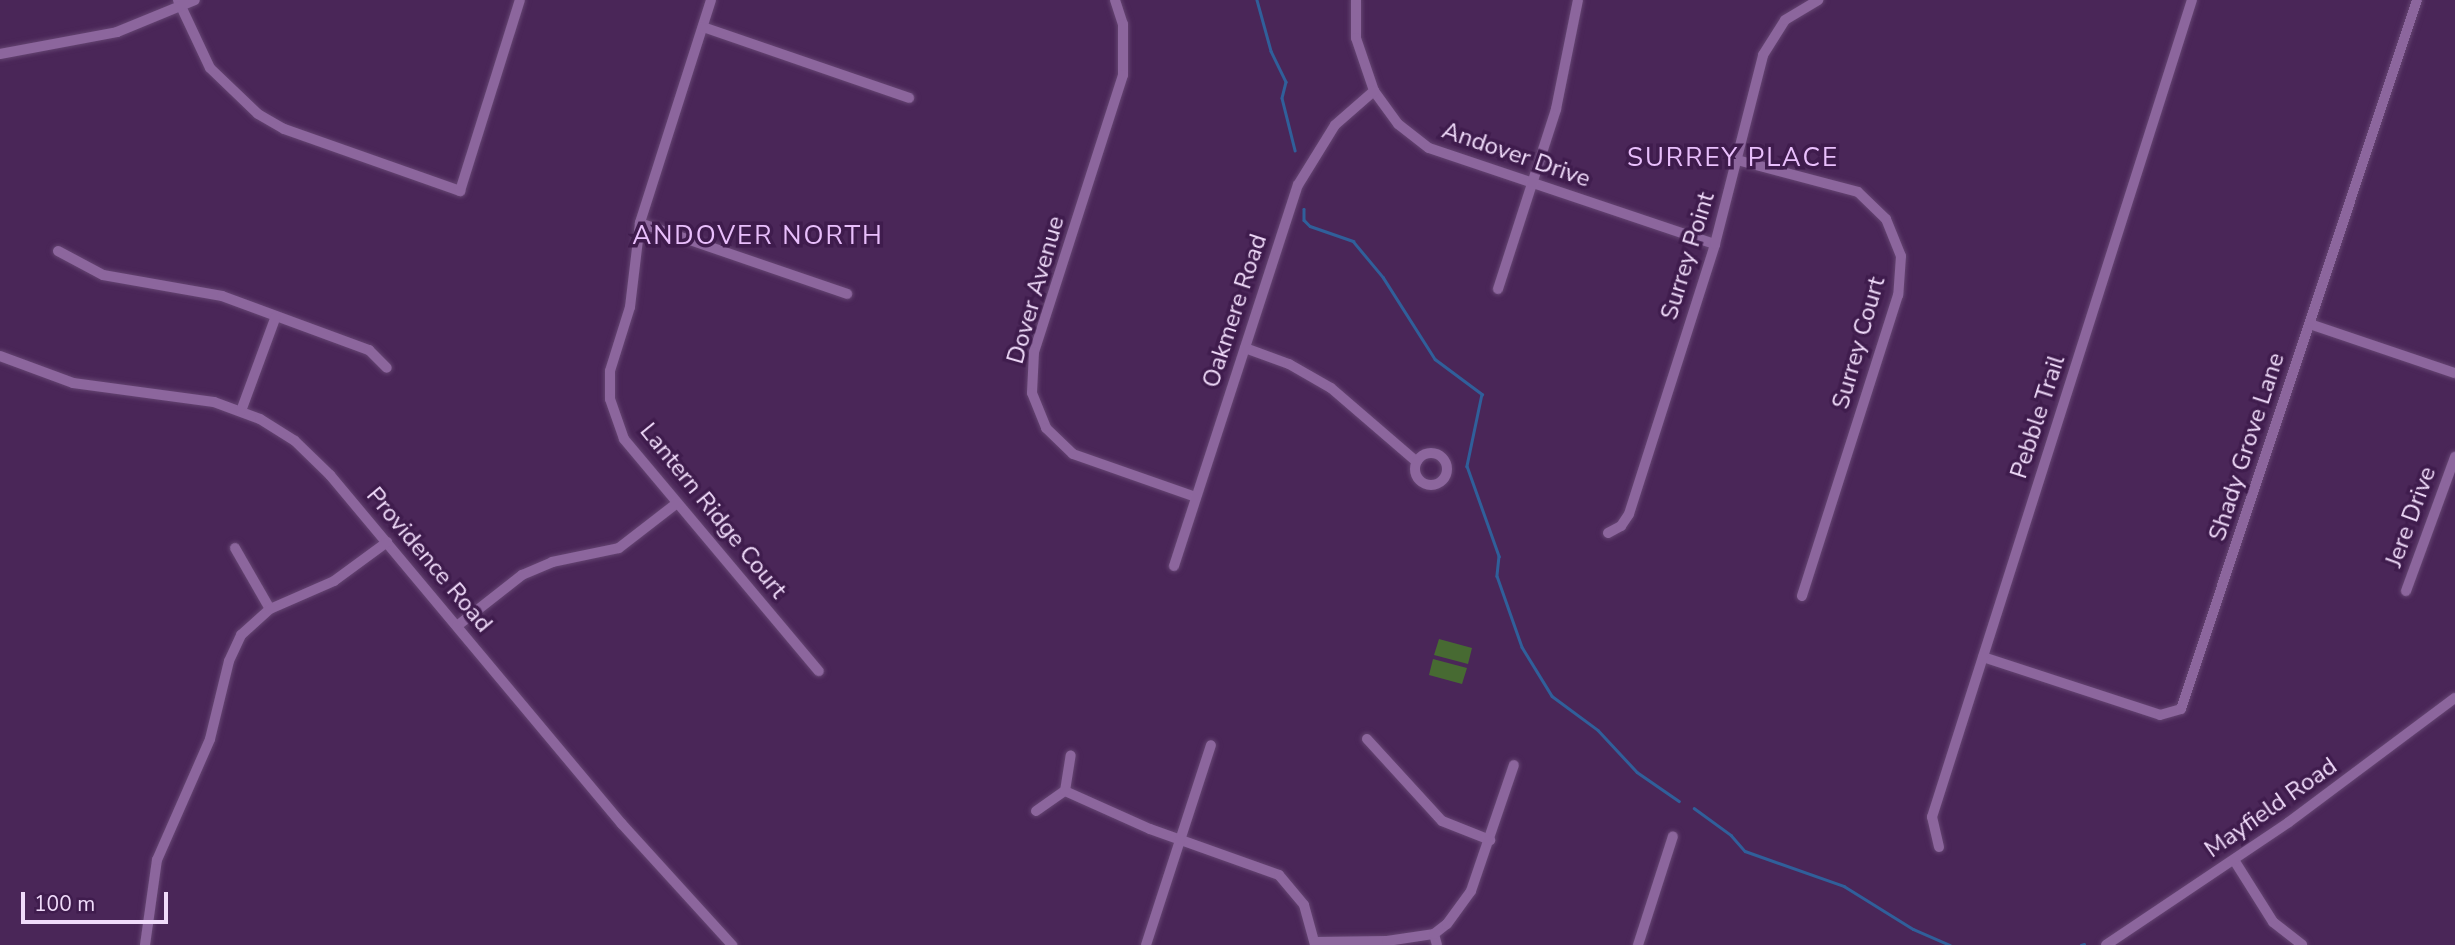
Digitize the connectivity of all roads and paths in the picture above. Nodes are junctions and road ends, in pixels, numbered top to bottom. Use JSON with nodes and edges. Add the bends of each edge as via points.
{"nodes":[{"id":1,"x":195,"y":0,"type":"edge"},
{"id":2,"x":520,"y":0,"type":"edge"},
{"id":3,"x":712,"y":0,"type":"edge"},
{"id":4,"x":1115,"y":0,"type":"edge"},
{"id":5,"x":1356,"y":0,"type":"edge"},
{"id":6,"x":1578,"y":0,"type":"edge"},
{"id":7,"x":1818,"y":0,"type":"edge"},
{"id":8,"x":2192,"y":0,"type":"edge"},
{"id":9,"x":2417,"y":0,"type":"edge"},
{"id":10,"x":179,"y":4,"type":"edge"},
{"id":11,"x":703,"y":27,"type":"junction"},
{"id":12,"x":0,"y":54,"type":"edge"},
{"id":13,"x":1374,"y":91,"type":"junction"},
{"id":14,"x":909,"y":98,"type":"dead end"},
{"id":15,"x":1737,"y":160,"type":"junction"},
{"id":16,"x":1532,"y":185,"type":"junction"},
{"id":17,"x":640,"y":223,"type":"junction"},
{"id":18,"x":1715,"y":244,"type":"junction"},
{"id":19,"x":58,"y":251,"type":"dead end"},
{"id":20,"x":1498,"y":289,"type":"dead end"},
{"id":21,"x":847,"y":294,"type":"dead end"},
{"id":22,"x":276,"y":316,"type":"junction"},
{"id":23,"x":2310,"y":324,"type":"junction"},
{"id":24,"x":1245,"y":348,"type":"junction"},
{"id":25,"x":0,"y":356,"type":"edge"},
{"id":26,"x":387,"y":368,"type":"dead end"},
{"id":27,"x":2455,"y":373,"type":"edge"},
{"id":28,"x":241,"y":411,"type":"junction"},
{"id":29,"x":2455,"y":457,"type":"edge"},
{"id":30,"x":1417,"y":462,"type":"dead end"},
{"id":31,"x":1196,"y":497,"type":"junction"},
{"id":32,"x":677,"y":503,"type":"junction"},
{"id":33,"x":1608,"y":533,"type":"dead end"},
{"id":34,"x":387,"y":542,"type":"junction"},
{"id":35,"x":235,"y":548,"type":"dead end"},
{"id":36,"x":1174,"y":566,"type":"dead end"},
{"id":37,"x":2406,"y":591,"type":"dead end"},
{"id":38,"x":1802,"y":596,"type":"dead end"},
{"id":39,"x":270,"y":609,"type":"junction"},
{"id":40,"x":457,"y":626,"type":"junction"},
{"id":41,"x":1983,"y":657,"type":"junction"},
{"id":42,"x":819,"y":671,"type":"dead end"},
{"id":43,"x":2455,"y":698,"type":"edge"},
{"id":44,"x":1367,"y":738,"type":"dead end"},
{"id":45,"x":1211,"y":744,"type":"dead end"},
{"id":46,"x":1071,"y":755,"type":"dead end"},
{"id":47,"x":1514,"y":765,"type":"dead end"},
{"id":48,"x":1065,"y":791,"type":"junction"},
{"id":49,"x":1036,"y":811,"type":"dead end"},
{"id":50,"x":1673,"y":836,"type":"dead end"},
{"id":51,"x":1180,"y":839,"type":"junction"},
{"id":52,"x":1490,"y":840,"type":"junction"},
{"id":53,"x":1939,"y":847,"type":"dead end"},
{"id":54,"x":2234,"y":860,"type":"junction"},
{"id":55,"x":1434,"y":934,"type":"junction"},
{"id":56,"x":1315,"y":944,"type":"edge"},
{"id":57,"x":2296,"y":944,"type":"edge"},
{"id":58,"x":145,"y":945,"type":"edge"},
{"id":59,"x":732,"y":945,"type":"edge"},
{"id":60,"x":1146,"y":945,"type":"edge"},
{"id":61,"x":1437,"y":945,"type":"edge"},
{"id":62,"x":1638,"y":945,"type":"edge"},
{"id":63,"x":2106,"y":945,"type":"edge"}],
"edges":[{"from":1,"to":10,"type":"street"},
{"from":2,"to":10,"type":"street","via":[[460,191],[284,129],[258,114],[210,68]]},
{"from":3,"to":11,"type":"street","name":"Lantern Ridge Court"},
{"from":4,"to":31,"type":"street","name":"Dover Avenue","via":[[1125,49],[1123,75],[1034,352],[1032,393],[1046,428],[1073,454]]},
{"from":5,"to":13,"type":"street","name":"Andover Drive","via":[[1356,38]]},
{"from":6,"to":16,"type":"street","via":[[1556,109]]},
{"from":7,"to":15,"type":"street","name":"Surrey Point","via":[[1785,20],[1763,55]]},
{"from":8,"to":41,"type":"street","name":"Pebble Trail"},
{"from":9,"to":23,"type":"street","name":"Shady Grove Lane"},
{"from":10,"to":12,"type":"street","via":[[108,35]]},
{"from":11,"to":14,"type":"street"},
{"from":11,"to":17,"type":"street","name":"Lantern Ridge Court"},
{"from":13,"to":16,"type":"street","name":"Andover Drive","via":[[1398,124],[1429,148]]},
{"from":13,"to":24,"type":"street","name":"Oakmere Road","via":[[1335,125],[1306,168]]},
{"from":15,"to":18,"type":"street","name":"Surrey Point"},
{"from":15,"to":38,"type":"street","name":"Surrey Court","via":[[1858,192],[1886,219],[1901,257],[1898,295]]},
{"from":16,"to":18,"type":"street","name":"Andover Drive"},
{"from":16,"to":20,"type":"street"},
{"from":17,"to":21,"type":"street"},
{"from":17,"to":32,"type":"street","name":"Lantern Ridge Court","via":[[630,307],[610,371],[610,399],[624,439]]},
{"from":18,"to":33,"type":"street","name":"Surrey Point","via":[[1629,514]]},
{"from":19,"to":22,"type":"street","via":[[103,275],[200,289]]},
{"from":22,"to":26,"type":"street","via":[[369,350]]},
{"from":22,"to":28,"type":"street"},
{"from":23,"to":27,"type":"street"},
{"from":23,"to":41,"type":"street","name":"Shady Grove Lane","via":[[2180,709],[2160,715]]},
{"from":24,"to":30,"type":"street","via":[[1331,388]]},
{"from":24,"to":31,"type":"street","name":"Oakmere Road"},
{"from":25,"to":28,"type":"street","name":"Providence Road","via":[[73,383],[188,396]]},
{"from":28,"to":34,"type":"street","name":"Providence Road","via":[[310,454]]},
{"from":29,"to":37,"type":"street","name":"Jere Drive"},
{"from":31,"to":36,"type":"street","name":"Oakmere Road"},
{"from":32,"to":40,"type":"street","via":[[619,548],[552,562],[522,575]]},
{"from":32,"to":42,"type":"street","name":"Lantern Ridge Court"},
{"from":34,"to":39,"type":"street","via":[[334,581]]},
{"from":34,"to":40,"type":"street","name":"Providence Road"},
{"from":35,"to":39,"type":"street"},
{"from":39,"to":58,"type":"street","via":[[248,626],[234,647],[209,739],[157,860]]},
{"from":40,"to":59,"type":"street","name":"Providence Road","via":[[622,824]]},
{"from":41,"to":53,"type":"street","name":"Pebble Trail","via":[[1932,817]]},
{"from":43,"to":54,"type":"street","name":"Mayfield Road"},
{"from":44,"to":52,"type":"street","via":[[1443,821]]},
{"from":45,"to":51,"type":"street"},
{"from":46,"to":48,"type":"street"},
{"from":47,"to":52,"type":"street"},
{"from":48,"to":49,"type":"street"},
{"from":48,"to":51,"type":"street"},
{"from":50,"to":62,"type":"street"},
{"from":51,"to":56,"type":"street","via":[[1279,875],[1297,892]]},
{"from":51,"to":60,"type":"street"},
{"from":52,"to":55,"type":"street","via":[[1458,915]]},
{"from":54,"to":57,"type":"street","via":[[2273,922]]},
{"from":54,"to":63,"type":"street","name":"Mayfield Road"},
{"from":55,"to":56,"type":"street"},
{"from":55,"to":61,"type":"street"}]}
